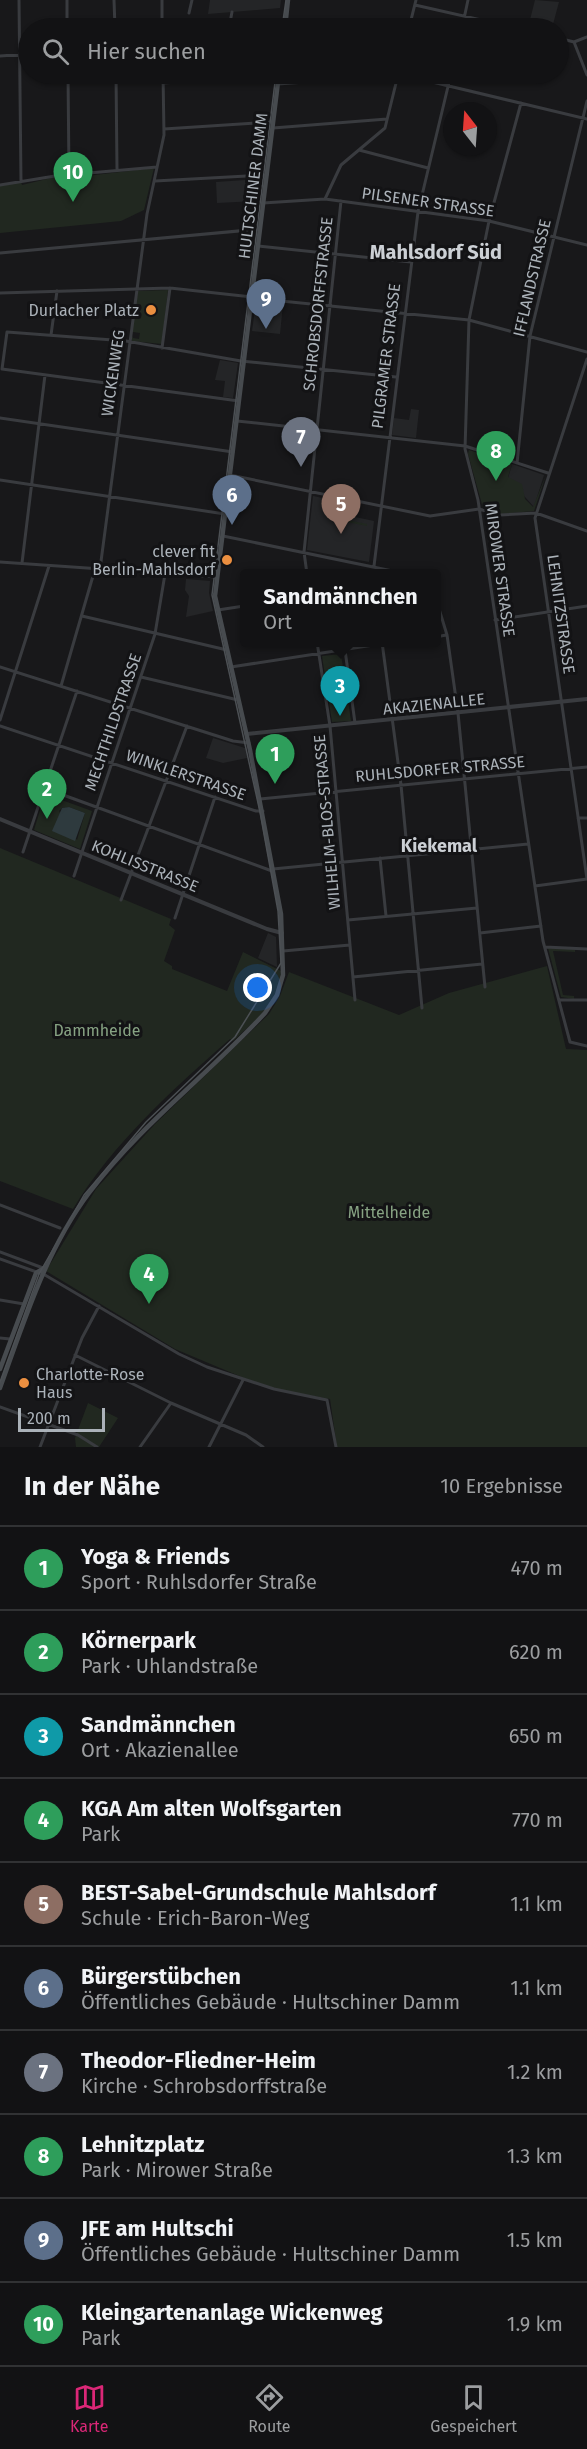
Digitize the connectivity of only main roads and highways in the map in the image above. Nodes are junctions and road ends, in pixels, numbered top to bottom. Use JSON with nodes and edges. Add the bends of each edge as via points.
{"nodes":[{"id":1,"x":288,"y":0,"type":"edge"},
{"id":2,"x":286,"y":18,"type":"edge"},
{"id":3,"x":278,"y":84,"type":"edge"},
{"id":4,"x":44,"y":1270,"type":"junction"},
{"id":5,"x":0,"y":1369,"type":"edge"},
{"id":6,"x":0,"y":1389,"type":"edge"}],
"edges":[{"from":1,"to":2,"type":"main road"},
{"from":3,"to":4,"type":"main road","name":"HULTSCHINER DAMM","via":[[215,596],[274,870],[283,975],[277,995],[265,1013],[161,1111],[93,1187]]},
{"from":4,"to":5,"type":"main road","via":[[36,1273]]},
{"from":4,"to":6,"type":"main road"}]}
